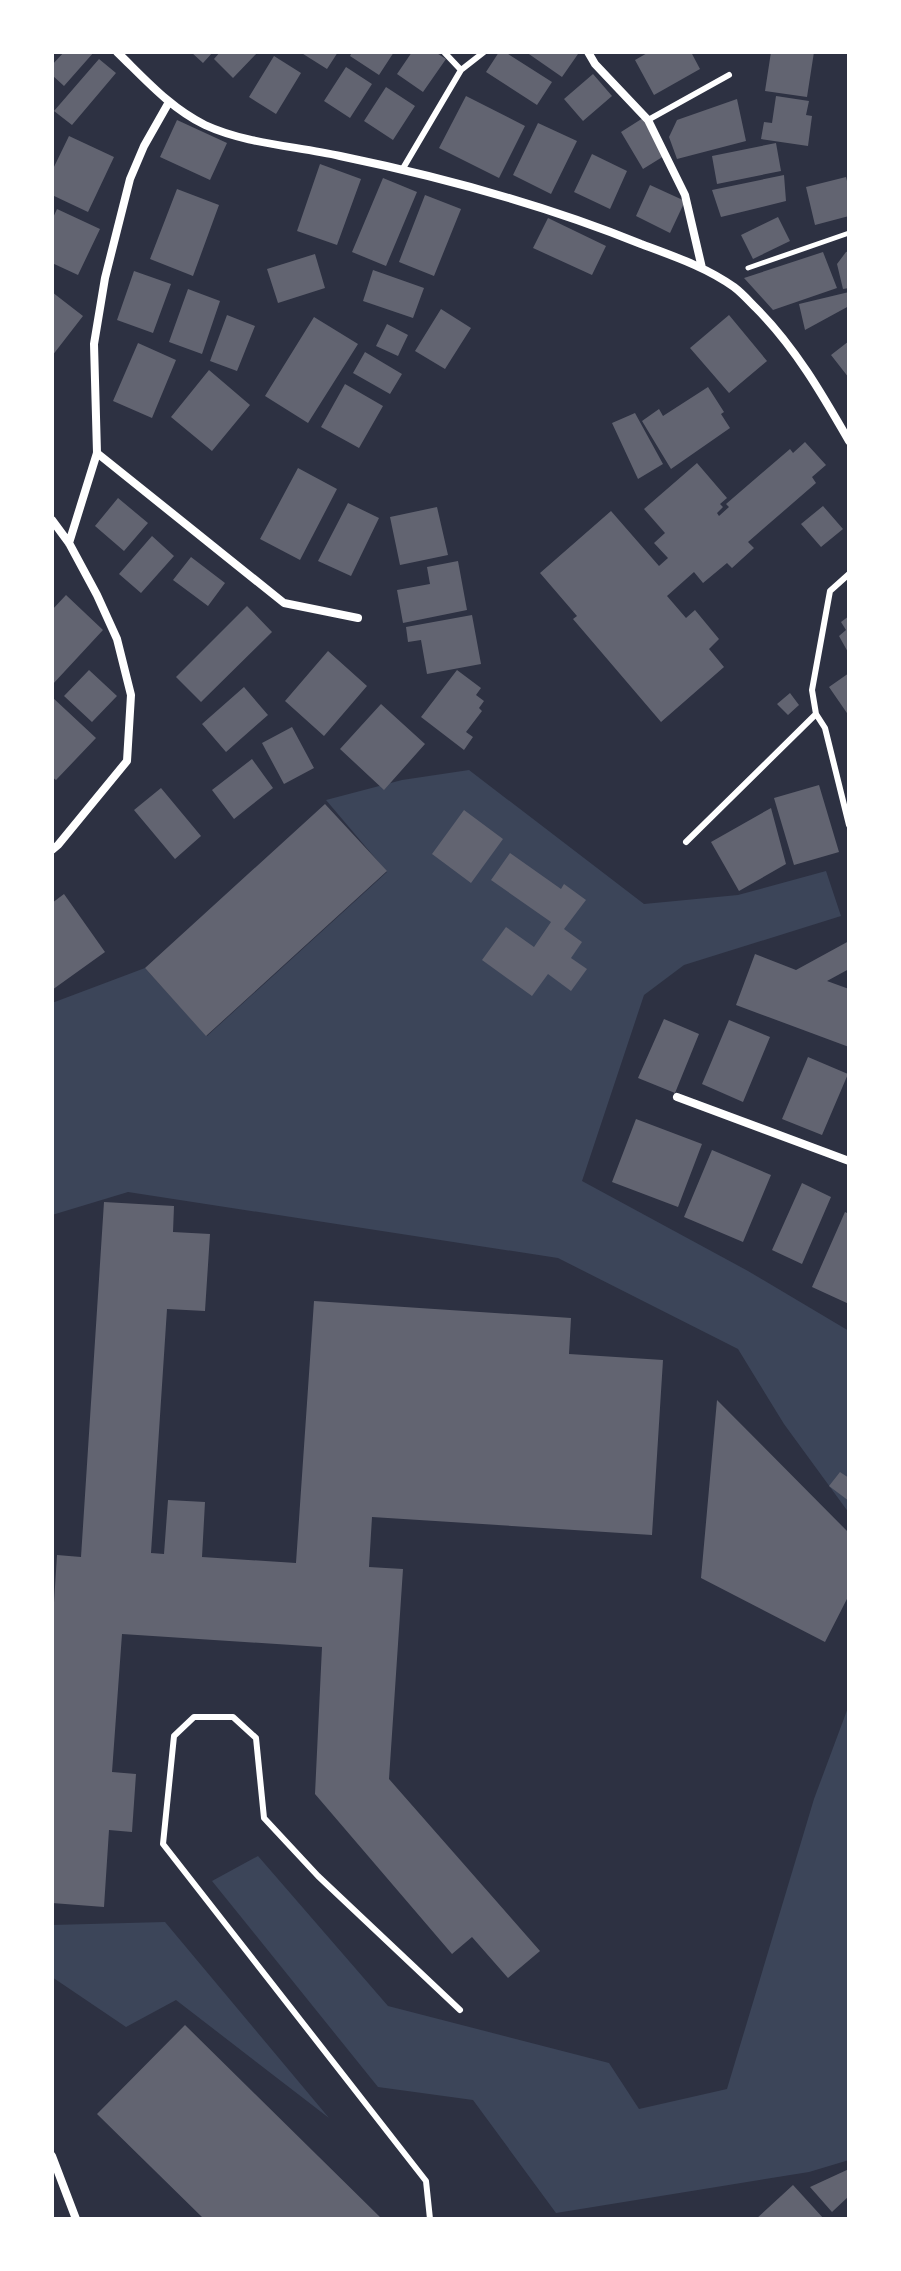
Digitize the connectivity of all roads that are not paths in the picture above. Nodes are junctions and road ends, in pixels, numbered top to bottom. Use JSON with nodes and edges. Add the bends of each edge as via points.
{"nodes":[{"id":1,"x":117,"y":52,"type":"edge"},
{"id":2,"x":444,"y":52,"type":"edge"},
{"id":3,"x":484,"y":52,"type":"edge"},
{"id":4,"x":588,"y":52,"type":"edge"},
{"id":5,"x":461,"y":70,"type":"junction"},
{"id":6,"x":729,"y":75,"type":"dead end"},
{"id":7,"x":169,"y":102,"type":"junction"},
{"id":8,"x":648,"y":120,"type":"junction"},
{"id":9,"x":402,"y":170,"type":"junction"},
{"id":10,"x":702,"y":268,"type":"junction"},
{"id":11,"x":849,"y":441,"type":"edge"},
{"id":12,"x":97,"y":453,"type":"junction"},
{"id":13,"x":52,"y":520,"type":"edge"},
{"id":14,"x":69,"y":543,"type":"junction"},
{"id":15,"x":849,"y":574,"type":"edge"},
{"id":16,"x":358,"y":618,"type":"dead end"},
{"id":17,"x":816,"y":714,"type":"junction"},
{"id":18,"x":849,"y":825,"type":"edge"},
{"id":19,"x":686,"y":842,"type":"dead end"},
{"id":20,"x":52,"y":850,"type":"edge"},
{"id":21,"x":677,"y":1097,"type":"dead end"},
{"id":22,"x":849,"y":1161,"type":"edge"},
{"id":23,"x":460,"y":2010,"type":"dead end"},
{"id":24,"x":52,"y":2156,"type":"edge"},
{"id":25,"x":76,"y":2219,"type":"edge"},
{"id":26,"x":430,"y":2219,"type":"edge"}],
"edges":[{"from":1,"to":7,"type":"street"},
{"from":2,"to":5,"type":"lane"},
{"from":3,"to":5,"type":"lane"},
{"from":4,"to":8,"type":"street"},
{"from":5,"to":9,"type":"lane"},
{"from":6,"to":8,"type":"lane"},
{"from":7,"to":9,"type":"street","via":[[205,125],[240,136]]},
{"from":7,"to":12,"type":"street","via":[[130,179],[105,278],[94,344]]},
{"from":8,"to":10,"type":"street","via":[[685,195]]},
{"from":9,"to":10,"type":"street","via":[[558,213]]},
{"from":10,"to":11,"type":"street","via":[[735,288],[767,319],[810,374]]},
{"from":12,"to":14,"type":"street"},
{"from":12,"to":16,"type":"street","via":[[284,603]]},
{"from":13,"to":14,"type":"street"},
{"from":14,"to":20,"type":"street","via":[[117,639],[131,695],[127,761]]},
{"from":15,"to":17,"type":"lane","via":[[830,591],[812,690]]},
{"from":17,"to":18,"type":"lane","via":[[825,728]]},
{"from":17,"to":19,"type":"lane"},
{"from":21,"to":22,"type":"street"},
{"from":23,"to":26,"type":"lane","via":[[264,1818],[256,1738],[233,1717],[194,1717],[174,1736],[163,1844],[426,2181]]},
{"from":24,"to":25,"type":"street"}]}
